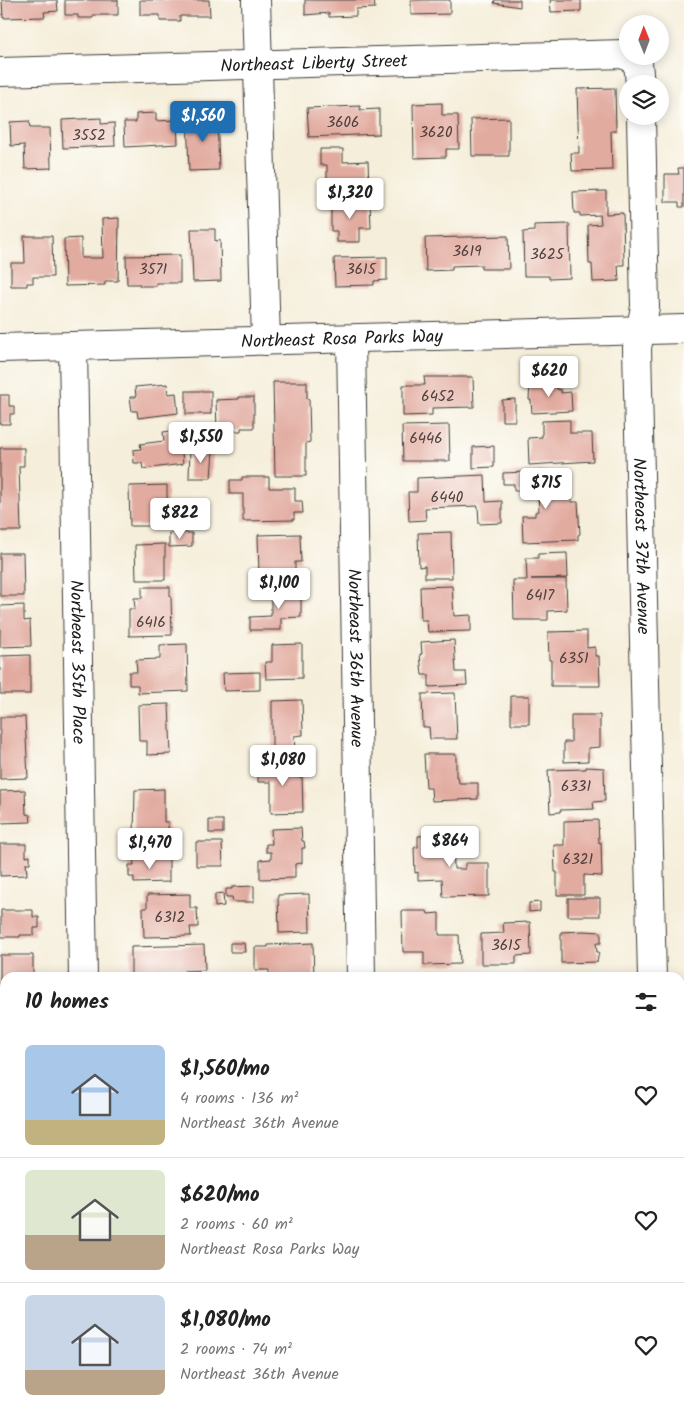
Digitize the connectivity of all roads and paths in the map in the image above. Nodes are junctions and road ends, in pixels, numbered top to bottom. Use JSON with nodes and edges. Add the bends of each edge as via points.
{"nodes":[{"id":1,"x":256,"y":0,"type":"edge"},
{"id":2,"x":258,"y":65,"type":"junction"},
{"id":3,"x":0,"y":72,"type":"edge"},
{"id":4,"x":639,"y":73,"type":"edge"},
{"id":5,"x":641,"y":125,"type":"edge"},
{"id":6,"x":684,"y":329,"type":"edge"},
{"id":7,"x":641,"y":331,"type":"junction"},
{"id":8,"x":351,"y":339,"type":"junction"},
{"id":9,"x":266,"y":341,"type":"junction"},
{"id":10,"x":73,"y":346,"type":"junction"},
{"id":11,"x":0,"y":348,"type":"edge"},
{"id":12,"x":83,"y":972,"type":"edge"},
{"id":13,"x":361,"y":972,"type":"edge"},
{"id":14,"x":652,"y":972,"type":"edge"}],
"edges":[{"from":1,"to":2,"type":"street"},
{"from":2,"to":3,"type":"street","name":"Northeast Liberty Street"},
{"from":2,"to":4,"type":"street","name":"Northeast Liberty Street","via":[[624,54]]},
{"from":2,"to":9,"type":"street"},
{"from":5,"to":7,"type":"street","name":"Northeast 37th Avenue","via":[[646,307]]},
{"from":6,"to":7,"type":"street","name":"Northeast Rosa Parks Way"},
{"from":7,"to":8,"type":"street","name":"Northeast Rosa Parks Way"},
{"from":7,"to":14,"type":"street","name":"Northeast 37th Avenue","via":[[637,348]]},
{"from":8,"to":9,"type":"street","name":"Northeast Rosa Parks Way"},
{"from":8,"to":13,"type":"street","name":"Northeast 36th Avenue"},
{"from":9,"to":10,"type":"street","name":"Northeast Rosa Parks Way"},
{"from":10,"to":11,"type":"street","name":"Northeast Rosa Parks Way"},
{"from":10,"to":12,"type":"street","name":"Northeast 35th Place"}]}
